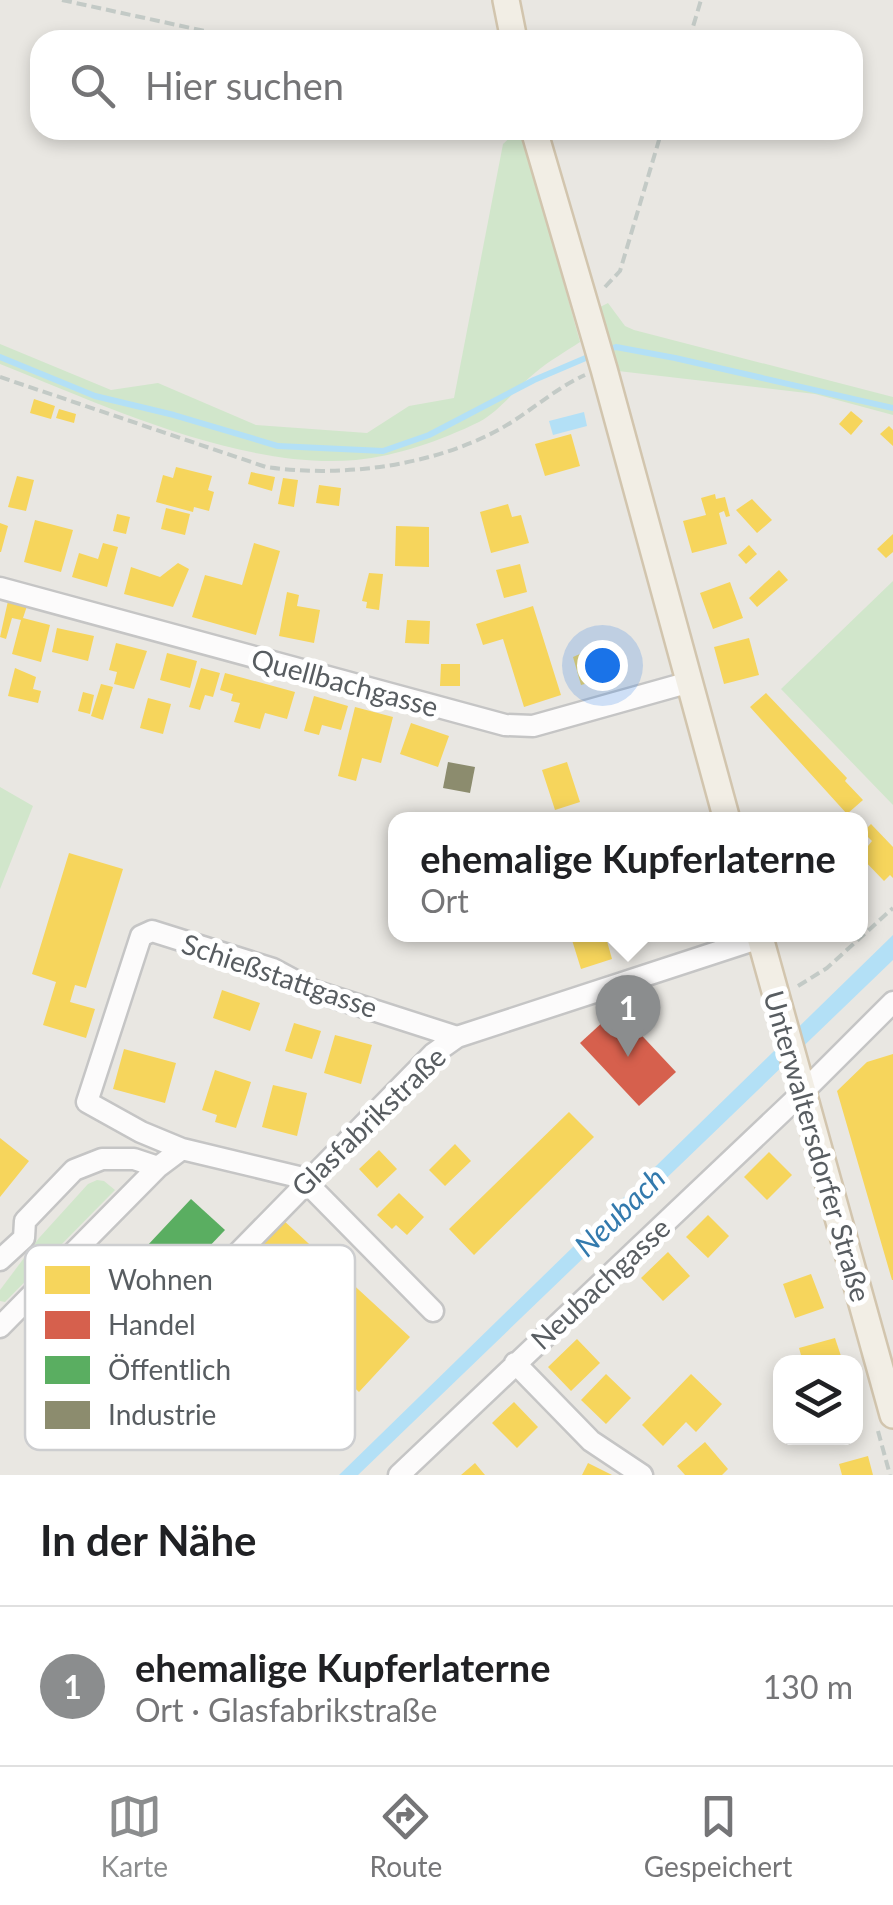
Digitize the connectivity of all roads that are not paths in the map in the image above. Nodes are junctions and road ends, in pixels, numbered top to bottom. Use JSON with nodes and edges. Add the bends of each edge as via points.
{"nodes":[{"id":1,"x":506,"y":0,"type":"edge"},
{"id":2,"x":512,"y":30,"type":"edge"},
{"id":3,"x":537,"y":140,"type":"edge"},
{"id":4,"x":0,"y":588,"type":"edge"},
{"id":5,"x":690,"y":682,"type":"junction"},
{"id":6,"x":726,"y":812,"type":"edge"},
{"id":7,"x":742,"y":942,"type":"edge"},
{"id":8,"x":762,"y":942,"type":"edge"},
{"id":9,"x":893,"y":1002,"type":"edge"},
{"id":10,"x":458,"y":1036,"type":"junction"},
{"id":11,"x":799,"y":1080,"type":"junction"},
{"id":12,"x":182,"y":1149,"type":"junction"},
{"id":13,"x":158,"y":1168,"type":"junction"},
{"id":14,"x":306,"y":1180,"type":"junction"},
{"id":15,"x":81,"y":1245,"type":"edge"},
{"id":16,"x":243,"y":1245,"type":"edge"},
{"id":17,"x":0,"y":1260,"type":"edge"},
{"id":18,"x":25,"y":1301,"type":"edge"},
{"id":19,"x":432,"y":1311,"type":"dead end"},
{"id":20,"x":1,"y":1325,"type":"edge"},
{"id":21,"x":515,"y":1363,"type":"junction"},
{"id":22,"x":893,"y":1415,"type":"edge"},
{"id":23,"x":399,"y":1475,"type":"edge"},
{"id":24,"x":642,"y":1475,"type":"edge"}],
"edges":[{"from":1,"to":2,"type":"main road"},
{"from":3,"to":5,"type":"main road"},
{"from":4,"to":5,"type":"street","name":"Quellbachgasse","via":[[505,725],[533,726]]},
{"from":5,"to":6,"type":"main road"},
{"from":7,"to":10,"type":"street","name":"Glasfabrikstraße"},
{"from":8,"to":11,"type":"main road","name":"Unterwaltersdorfer Straße"},
{"from":9,"to":11,"type":"street","name":"Neubachgasse"},
{"from":10,"to":12,"type":"street","name":"Schießstattgasse","via":[[152,931],[141,936],[87,1102]]},
{"from":10,"to":14,"type":"street","name":"Glasfabrikstraße"},
{"from":11,"to":21,"type":"street","name":"Neubachgasse"},
{"from":11,"to":22,"type":"main road","name":"Unterwaltersdorfer Straße"},
{"from":12,"to":13,"type":"street"},
{"from":12,"to":14,"type":"street"},
{"from":13,"to":15,"type":"street"},
{"from":13,"to":17,"type":"street","via":[[134,1159],[102,1159],[74,1170],[25,1221],[24,1238]]},
{"from":14,"to":16,"type":"street","name":"Glasfabrikstraße"},
{"from":14,"to":19,"type":"street"},
{"from":18,"to":20,"type":"street"},
{"from":21,"to":23,"type":"street","name":"Neubachgasse"},
{"from":21,"to":24,"type":"street","via":[[591,1441]]}]}
